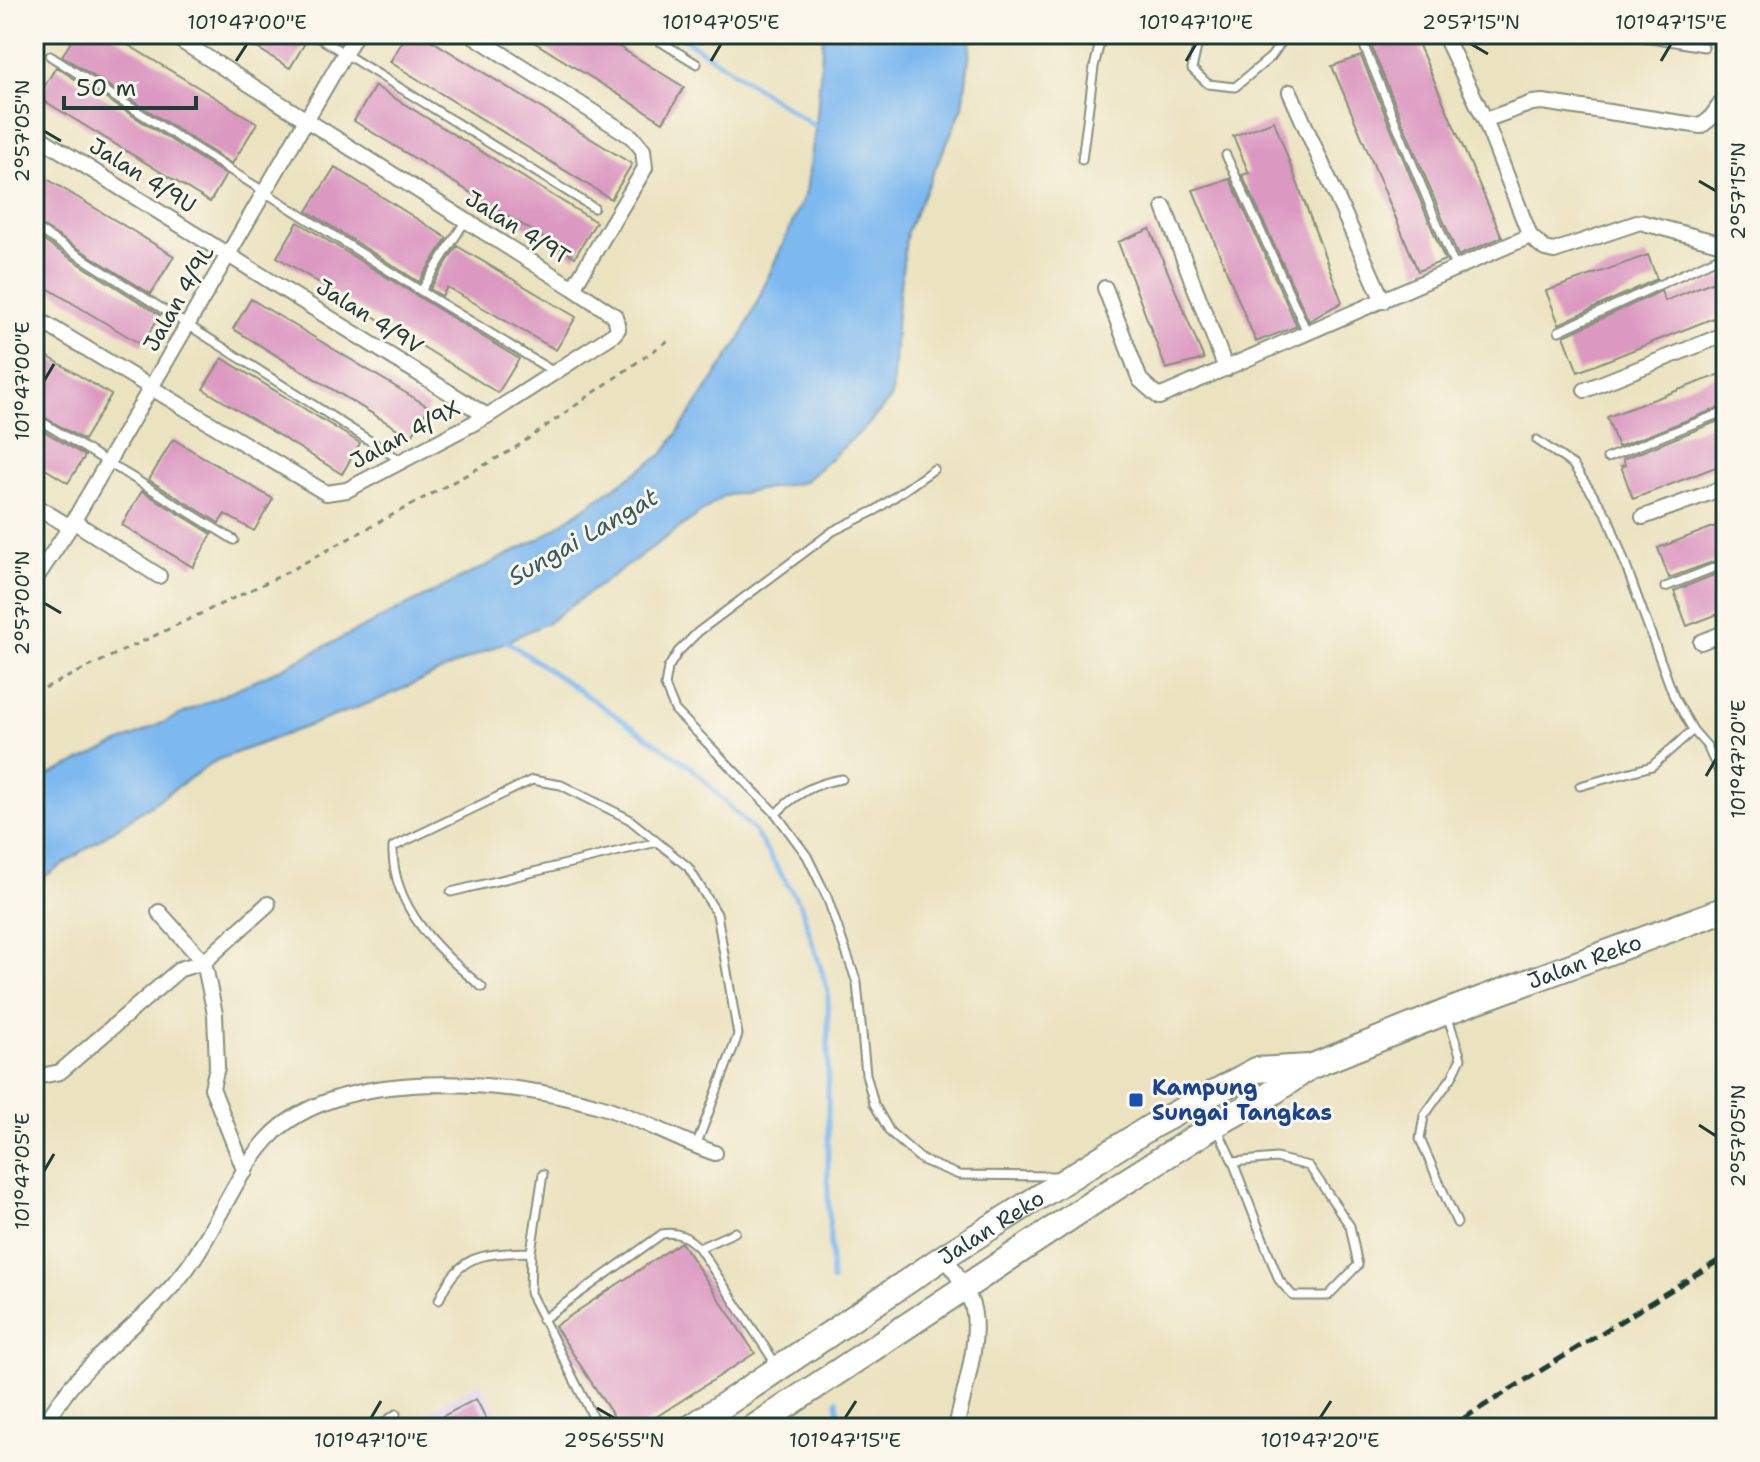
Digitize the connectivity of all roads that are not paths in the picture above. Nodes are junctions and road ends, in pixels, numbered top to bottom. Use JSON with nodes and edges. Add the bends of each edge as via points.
{"nodes":[{"id":1,"x":170,"y":34,"type":"edge"},
{"id":2,"x":313,"y":34,"type":"edge"},
{"id":3,"x":356,"y":34,"type":"edge"},
{"id":4,"x":471,"y":34,"type":"edge"},
{"id":5,"x":648,"y":34,"type":"edge"},
{"id":6,"x":1102,"y":34,"type":"edge"},
{"id":7,"x":1200,"y":34,"type":"edge"},
{"id":8,"x":1287,"y":34,"type":"edge"},
{"id":9,"x":1359,"y":34,"type":"edge"},
{"id":10,"x":1448,"y":34,"type":"edge"},
{"id":11,"x":1627,"y":34,"type":"edge"},
{"id":12,"x":1704,"y":47,"type":"dead end"},
{"id":13,"x":344,"y":54,"type":"junction"},
{"id":14,"x":50,"y":56,"type":"dead end"},
{"id":15,"x":697,"y":64,"type":"dead end"},
{"id":16,"x":1290,"y":92,"type":"dead end"},
{"id":17,"x":1726,"y":96,"type":"edge"},
{"id":18,"x":306,"y":120,"type":"junction"},
{"id":19,"x":1485,"y":120,"type":"junction"},
{"id":20,"x":34,"y":134,"type":"edge"},
{"id":21,"x":1226,"y":155,"type":"dead end"},
{"id":22,"x":1082,"y":160,"type":"dead end"},
{"id":23,"x":265,"y":191,"type":"junction"},
{"id":24,"x":1164,"y":207,"type":"dead end"},
{"id":25,"x":594,"y":208,"type":"dead end"},
{"id":26,"x":466,"y":220,"type":"junction"},
{"id":27,"x":34,"y":227,"type":"edge"},
{"id":28,"x":1530,"y":236,"type":"junction"},
{"id":29,"x":1726,"y":245,"type":"edge"},
{"id":30,"x":229,"y":254,"type":"junction"},
{"id":31,"x":1726,"y":254,"type":"edge"},
{"id":32,"x":1456,"y":269,"type":"junction"},
{"id":33,"x":573,"y":288,"type":"junction"},
{"id":34,"x":1105,"y":288,"type":"dead end"},
{"id":35,"x":421,"y":291,"type":"junction"},
{"id":36,"x":1383,"y":301,"type":"junction"},
{"id":37,"x":34,"y":317,"type":"edge"},
{"id":38,"x":187,"y":326,"type":"junction"},
{"id":39,"x":1559,"y":331,"type":"dead end"},
{"id":40,"x":1308,"y":334,"type":"junction"},
{"id":41,"x":1726,"y":334,"type":"edge"},
{"id":42,"x":1226,"y":369,"type":"junction"},
{"id":43,"x":556,"y":373,"type":"junction"},
{"id":44,"x":150,"y":389,"type":"junction"},
{"id":45,"x":1585,"y":390,"type":"dead end"},
{"id":46,"x":1726,"y":411,"type":"edge"},
{"id":47,"x":487,"y":416,"type":"junction"},
{"id":48,"x":34,"y":417,"type":"edge"},
{"id":49,"x":1537,"y":440,"type":"dead end"},
{"id":50,"x":1607,"y":458,"type":"dead end"},
{"id":51,"x":401,"y":461,"type":"junction"},
{"id":52,"x":106,"y":464,"type":"junction"},
{"id":53,"x":934,"y":469,"type":"dead end"},
{"id":54,"x":1726,"y":487,"type":"edge"},
{"id":55,"x":34,"y":505,"type":"edge"},
{"id":56,"x":1643,"y":517,"type":"dead end"},
{"id":57,"x":72,"y":524,"type":"junction"},
{"id":58,"x":234,"y":540,"type":"dead end"},
{"id":59,"x":1726,"y":563,"type":"edge"},
{"id":60,"x":159,"y":576,"type":"dead end"},
{"id":61,"x":34,"y":581,"type":"edge"},
{"id":62,"x":1665,"y":587,"type":"dead end"},
{"id":63,"x":1726,"y":632,"type":"edge"},
{"id":64,"x":1701,"y":642,"type":"dead end"},
{"id":65,"x":1693,"y":730,"type":"junction"},
{"id":66,"x":842,"y":779,"type":"dead end"},
{"id":67,"x":1580,"y":786,"type":"dead end"},
{"id":68,"x":1726,"y":787,"type":"edge"},
{"id":69,"x":776,"y":814,"type":"junction"},
{"id":70,"x":657,"y":842,"type":"junction"},
{"id":71,"x":451,"y":892,"type":"dead end"},
{"id":72,"x":268,"y":904,"type":"dead end"},
{"id":73,"x":1726,"y":909,"type":"edge"},
{"id":74,"x":159,"y":912,"type":"dead end"},
{"id":75,"x":204,"y":962,"type":"junction"},
{"id":76,"x":482,"y":987,"type":"dead end"},
{"id":77,"x":1446,"y":1012,"type":"junction"},
{"id":78,"x":1310,"y":1067,"type":"junction"},
{"id":79,"x":34,"y":1071,"type":"edge"},
{"id":80,"x":1215,"y":1125,"type":"junction"},
{"id":81,"x":696,"y":1146,"type":"junction"},
{"id":82,"x":715,"y":1153,"type":"dead end"},
{"id":83,"x":1233,"y":1162,"type":"junction"},
{"id":84,"x":245,"y":1172,"type":"junction"},
{"id":85,"x":543,"y":1174,"type":"dead end"},
{"id":86,"x":1073,"y":1176,"type":"junction"},
{"id":87,"x":1457,"y":1223,"type":"dead end"},
{"id":88,"x":735,"y":1232,"type":"dead end"},
{"id":89,"x":699,"y":1248,"type":"junction"},
{"id":90,"x":531,"y":1252,"type":"junction"},
{"id":91,"x":945,"y":1256,"type":"junction"},
{"id":92,"x":965,"y":1287,"type":"junction"},
{"id":93,"x":439,"y":1300,"type":"dead end"},
{"id":94,"x":542,"y":1320,"type":"junction"},
{"id":95,"x":778,"y":1369,"type":"junction"},
{"id":96,"x":396,"y":1414,"type":"dead end"},
{"id":97,"x":42,"y":1428,"type":"edge"},
{"id":98,"x":376,"y":1428,"type":"edge"},
{"id":99,"x":594,"y":1428,"type":"edge"},
{"id":100,"x":690,"y":1428,"type":"edge"},
{"id":101,"x":753,"y":1428,"type":"edge"},
{"id":102,"x":956,"y":1428,"type":"edge"}],
"edges":[{"from":1,"to":18,"type":"street","name":"Jalan 4/9T"},
{"from":2,"to":13,"type":"lane"},
{"from":3,"to":13,"type":"street","name":"Jalan 4/9L"},
{"from":4,"to":33,"type":"street","name":"Jalan 4/9T","via":[[632,137],[643,150],[645,168]]},
{"from":5,"to":15,"type":"lane"},
{"from":6,"to":22,"type":"lane"},
{"from":7,"to":8,"type":"lane","via":[[1192,69],[1208,84],[1235,87],[1271,57]]},
{"from":9,"to":32,"type":"lane"},
{"from":10,"to":19,"type":"street"},
{"from":11,"to":12,"type":"lane"},
{"from":13,"to":18,"type":"street","name":"Jalan 4/9L"},
{"from":13,"to":25,"type":"lane"},
{"from":14,"to":23,"type":"lane"},
{"from":16,"to":36,"type":"street"},
{"from":17,"to":19,"type":"street","via":[[1701,126],[1543,102]]},
{"from":18,"to":23,"type":"street","name":"Jalan 4/9L"},
{"from":18,"to":26,"type":"street","name":"Jalan 4/9T"},
{"from":19,"to":28,"type":"street"},
{"from":20,"to":30,"type":"street","name":"Jalan 4/9U"},
{"from":21,"to":40,"type":"lane"},
{"from":23,"to":30,"type":"street","name":"Jalan 4/9L"},
{"from":23,"to":35,"type":"lane"},
{"from":24,"to":42,"type":"street"},
{"from":26,"to":33,"type":"street","name":"Jalan 4/9T"},
{"from":26,"to":35,"type":"lane"},
{"from":27,"to":38,"type":"lane"},
{"from":28,"to":29,"type":"street","via":[[1554,251],[1640,222]]},
{"from":28,"to":32,"type":"street"},
{"from":30,"to":38,"type":"street","name":"Jalan 4/9L"},
{"from":30,"to":47,"type":"street","name":"Jalan 4/9V"},
{"from":31,"to":39,"type":"lane"},
{"from":32,"to":36,"type":"street"},
{"from":33,"to":43,"type":"street","name":"Jalan 4/9X","via":[[615,316],[618,329]]},
{"from":34,"to":42,"type":"street","via":[[1140,380],[1159,397]]},
{"from":35,"to":43,"type":"lane"},
{"from":36,"to":40,"type":"street"},
{"from":37,"to":44,"type":"street"},
{"from":38,"to":44,"type":"street","name":"Jalan 4/9L"},
{"from":38,"to":51,"type":"lane"},
{"from":40,"to":42,"type":"street"},
{"from":41,"to":45,"type":"street"},
{"from":43,"to":47,"type":"street","name":"Jalan 4/9X"},
{"from":44,"to":51,"type":"street","name":"Jalan 4/9X","via":[[326,493],[347,490]]},
{"from":44,"to":52,"type":"street","name":"Jalan 4/9L"},
{"from":46,"to":50,"type":"lane"},
{"from":47,"to":51,"type":"street","name":"Jalan 4/9X"},
{"from":48,"to":52,"type":"lane"},
{"from":49,"to":65,"type":"lane","via":[[1573,465],[1608,517],[1674,697]]},
{"from":52,"to":57,"type":"street","name":"Jalan 4/9L"},
{"from":52,"to":58,"type":"lane"},
{"from":53,"to":69,"type":"lane","via":[[876,510],[833,531],[698,632],[668,668],[665,686],[675,710]]},
{"from":54,"to":56,"type":"street"},
{"from":55,"to":57,"type":"street"},
{"from":57,"to":60,"type":"street"},
{"from":57,"to":61,"type":"street","name":"Jalan 4/9L"},
{"from":59,"to":62,"type":"lane"},
{"from":63,"to":64,"type":"street"},
{"from":65,"to":67,"type":"lane","via":[[1652,766]]},
{"from":65,"to":68,"type":"lane","via":[[1707,746]]},
{"from":66,"to":69,"type":"lane","via":[[808,789]]},
{"from":69,"to":86,"type":"lane","via":[[807,856],[844,942],[857,983],[866,1074],[874,1104],[890,1132],[922,1160],[959,1175]]},
{"from":70,"to":71,"type":"lane"},
{"from":70,"to":76,"type":"lane","via":[[629,819],[561,785],[532,780],[393,847],[392,870],[414,919]]},
{"from":70,"to":81,"type":"lane","via":[[688,867],[717,914],[738,1035]]},
{"from":72,"to":75,"type":"street"},
{"from":73,"to":77,"type":"main road","name":"Jalan Reko"},
{"from":74,"to":75,"type":"street"},
{"from":75,"to":79,"type":"street","via":[[180,969],[60,1072],[41,1076]]},
{"from":75,"to":84,"type":"street","via":[[215,1014],[217,1067],[212,1088]]},
{"from":77,"to":78,"type":"main road","name":"Jalan Reko"},
{"from":77,"to":87,"type":"lane","via":[[1461,1058],[1424,1116],[1420,1139]]},
{"from":78,"to":80,"type":"main road","name":"Jalan Reko"},
{"from":78,"to":86,"type":"main road","name":"Jalan Reko","via":[[1256,1070]]},
{"from":80,"to":83,"type":"lane"},
{"from":80,"to":92,"type":"main road","name":"Jalan Reko"},
{"from":81,"to":82,"type":"street"},
{"from":81,"to":84,"type":"street","via":[[606,1108],[543,1091],[421,1084],[382,1087],[291,1119],[268,1139]]},
{"from":83,"to":83,"type":"lane","via":[[1279,1280],[1293,1296],[1328,1296],[1358,1265],[1350,1226],[1309,1166],[1276,1158]]},
{"from":84,"to":97,"type":"street","via":[[188,1267],[73,1384]]},
{"from":85,"to":90,"type":"lane"},
{"from":86,"to":91,"type":"main road","name":"Jalan Reko"},
{"from":88,"to":89,"type":"lane"},
{"from":89,"to":94,"type":"lane","via":[[688,1237],[662,1234]]},
{"from":89,"to":95,"type":"lane"},
{"from":90,"to":93,"type":"lane","via":[[472,1258],[448,1278]]},
{"from":90,"to":94,"type":"lane","via":[[530,1293]]},
{"from":91,"to":92,"type":"street"},
{"from":91,"to":95,"type":"main road","name":"Jalan Reko"},
{"from":92,"to":101,"type":"main road","name":"Jalan Reko"},
{"from":92,"to":102,"type":"street","via":[[974,1339]]},
{"from":94,"to":99,"type":"lane"},
{"from":95,"to":100,"type":"main road","name":"Jalan Reko"},
{"from":96,"to":98,"type":"lane"}]}
